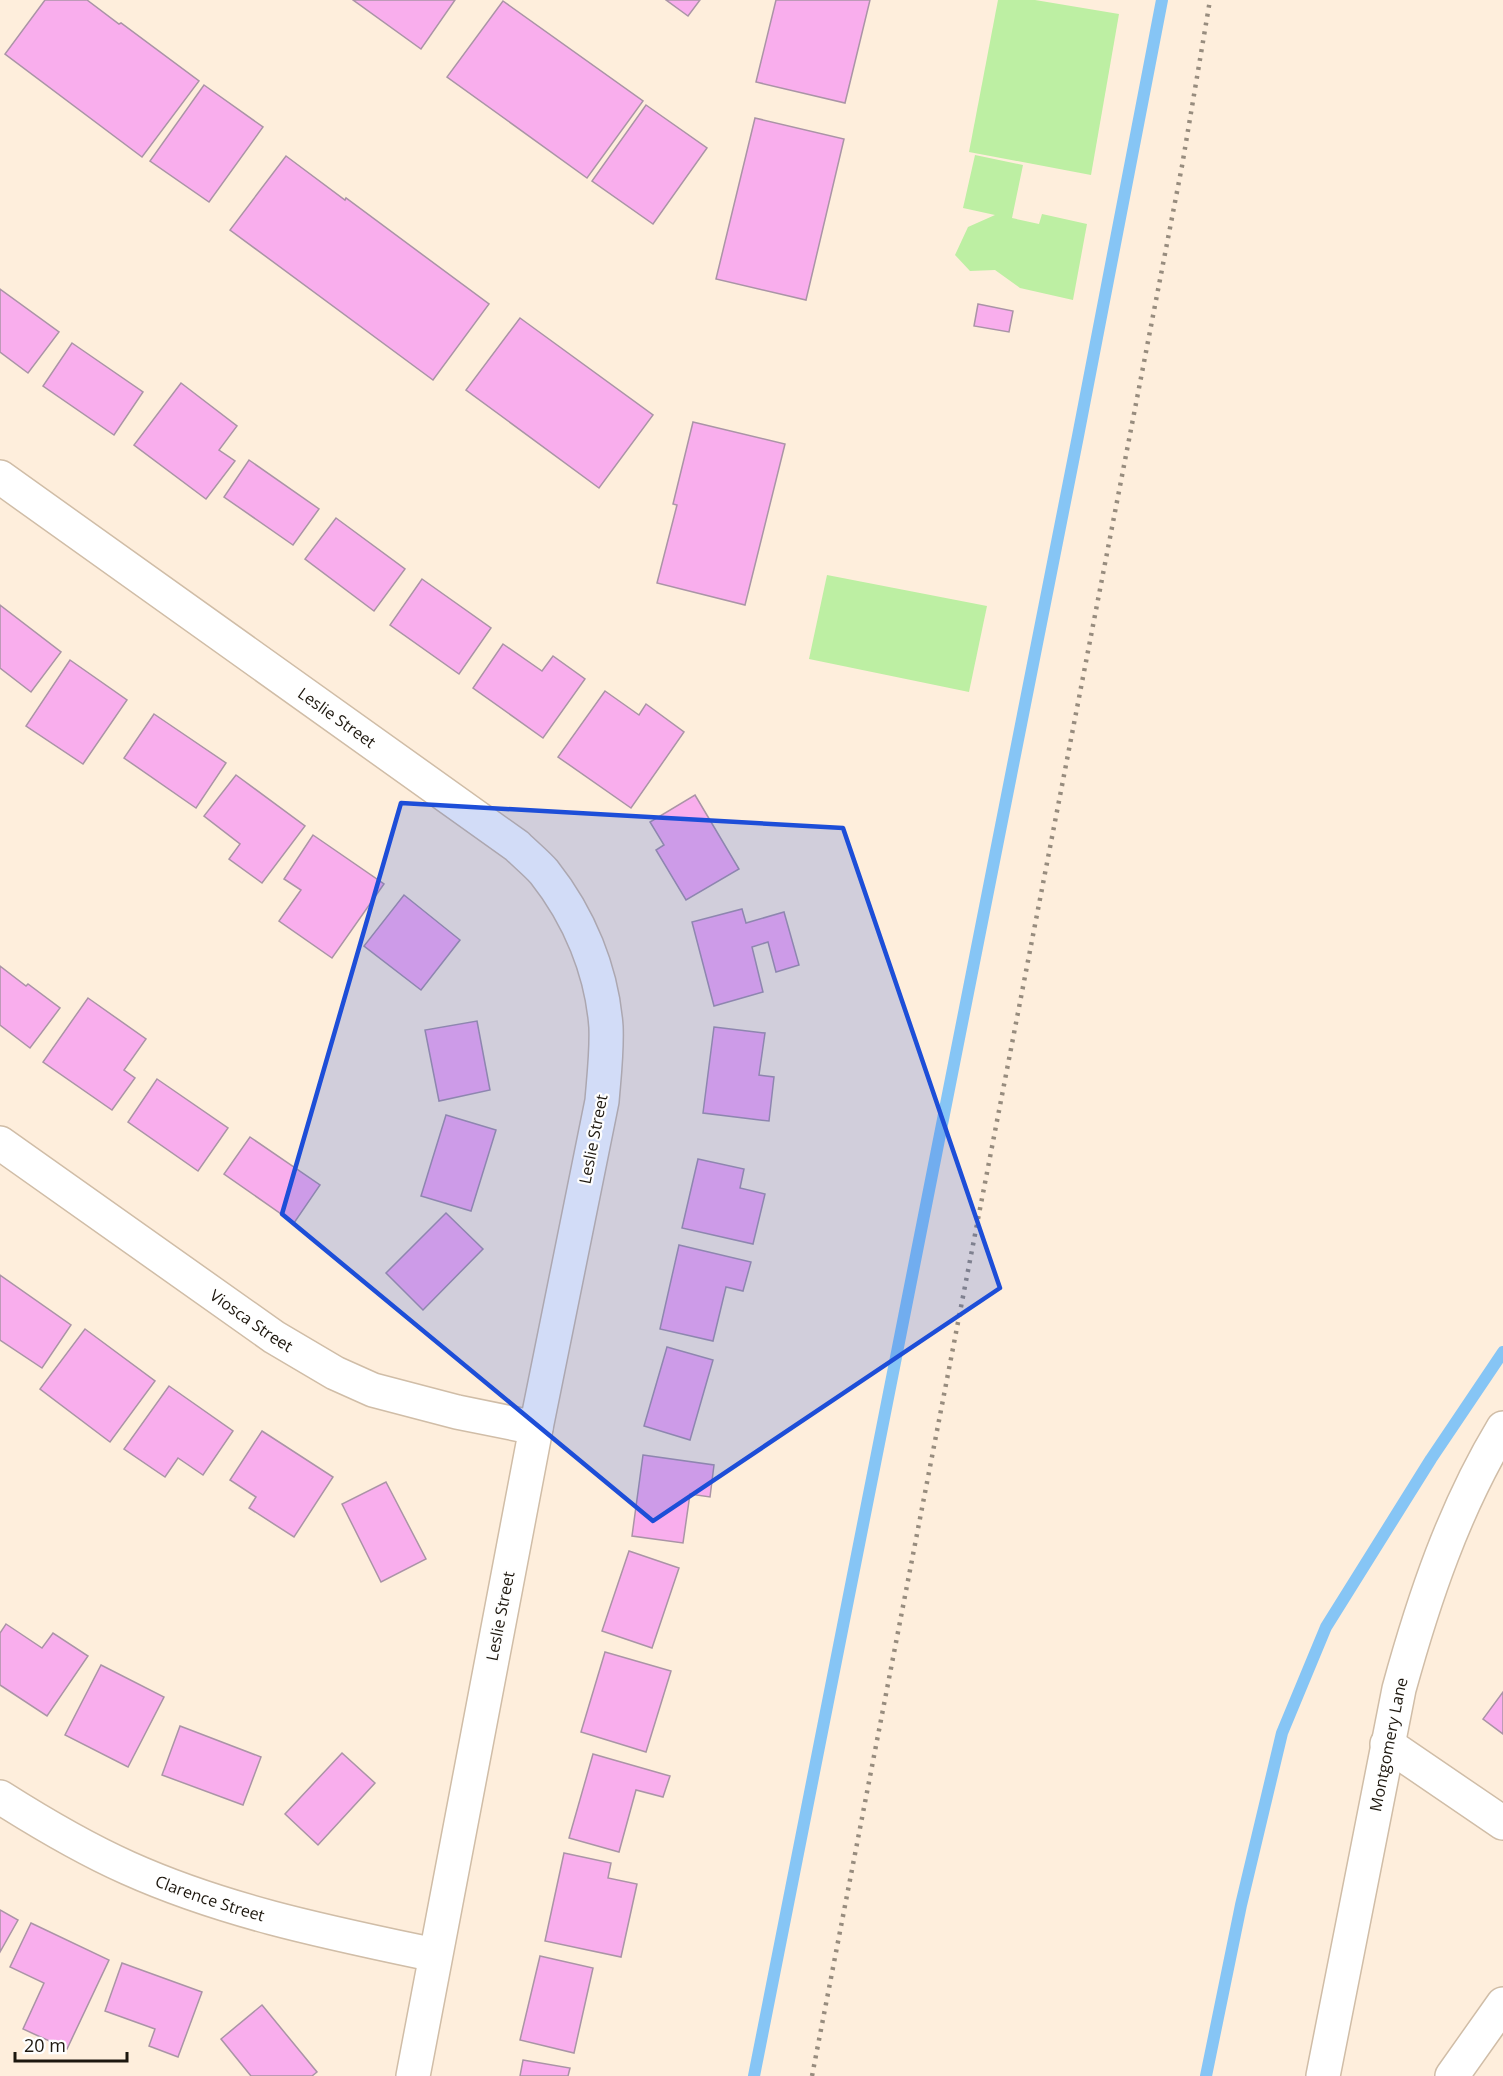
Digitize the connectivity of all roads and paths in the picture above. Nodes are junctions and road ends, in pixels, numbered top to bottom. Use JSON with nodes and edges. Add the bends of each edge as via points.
{"nodes":[{"id":1,"x":0,"y":477,"type":"edge"},
{"id":2,"x":0,"y":1143,"type":"edge"},
{"id":3,"x":536,"y":1428,"type":"junction"},
{"id":4,"x":1503,"y":1428,"type":"edge"},
{"id":5,"x":1387,"y":1744,"type":"junction"},
{"id":6,"x":0,"y":1797,"type":"edge"},
{"id":7,"x":1503,"y":1823,"type":"edge"},
{"id":8,"x":435,"y":1955,"type":"junction"},
{"id":9,"x":1503,"y":2004,"type":"edge"},
{"id":10,"x":413,"y":2076,"type":"edge"},
{"id":11,"x":1323,"y":2076,"type":"edge"},
{"id":12,"x":1452,"y":2076,"type":"edge"}],
"edges":[{"from":1,"to":3,"type":"street","name":"Leslie Street","via":[[517,846],[543,872],[577,926],[593,958],[602,992],[606,1060],[602,1101]]},
{"from":2,"to":3,"type":"street","name":"Viosca Street","via":[[274,1337],[335,1373],[383,1393]]},
{"from":3,"to":8,"type":"street","name":"Leslie Street"},
{"from":4,"to":5,"type":"street","name":"Montgomery Lane","via":[[1438,1563],[1402,1679]]},
{"from":5,"to":7,"type":"street"},
{"from":5,"to":11,"type":"street","name":"Montgomery Lane"},
{"from":6,"to":8,"type":"street","name":"Clarence Street","via":[[69,1839],[176,1888],[301,1927]]},
{"from":8,"to":10,"type":"street","name":"Leslie Street"},
{"from":9,"to":12,"type":"street"}]}
